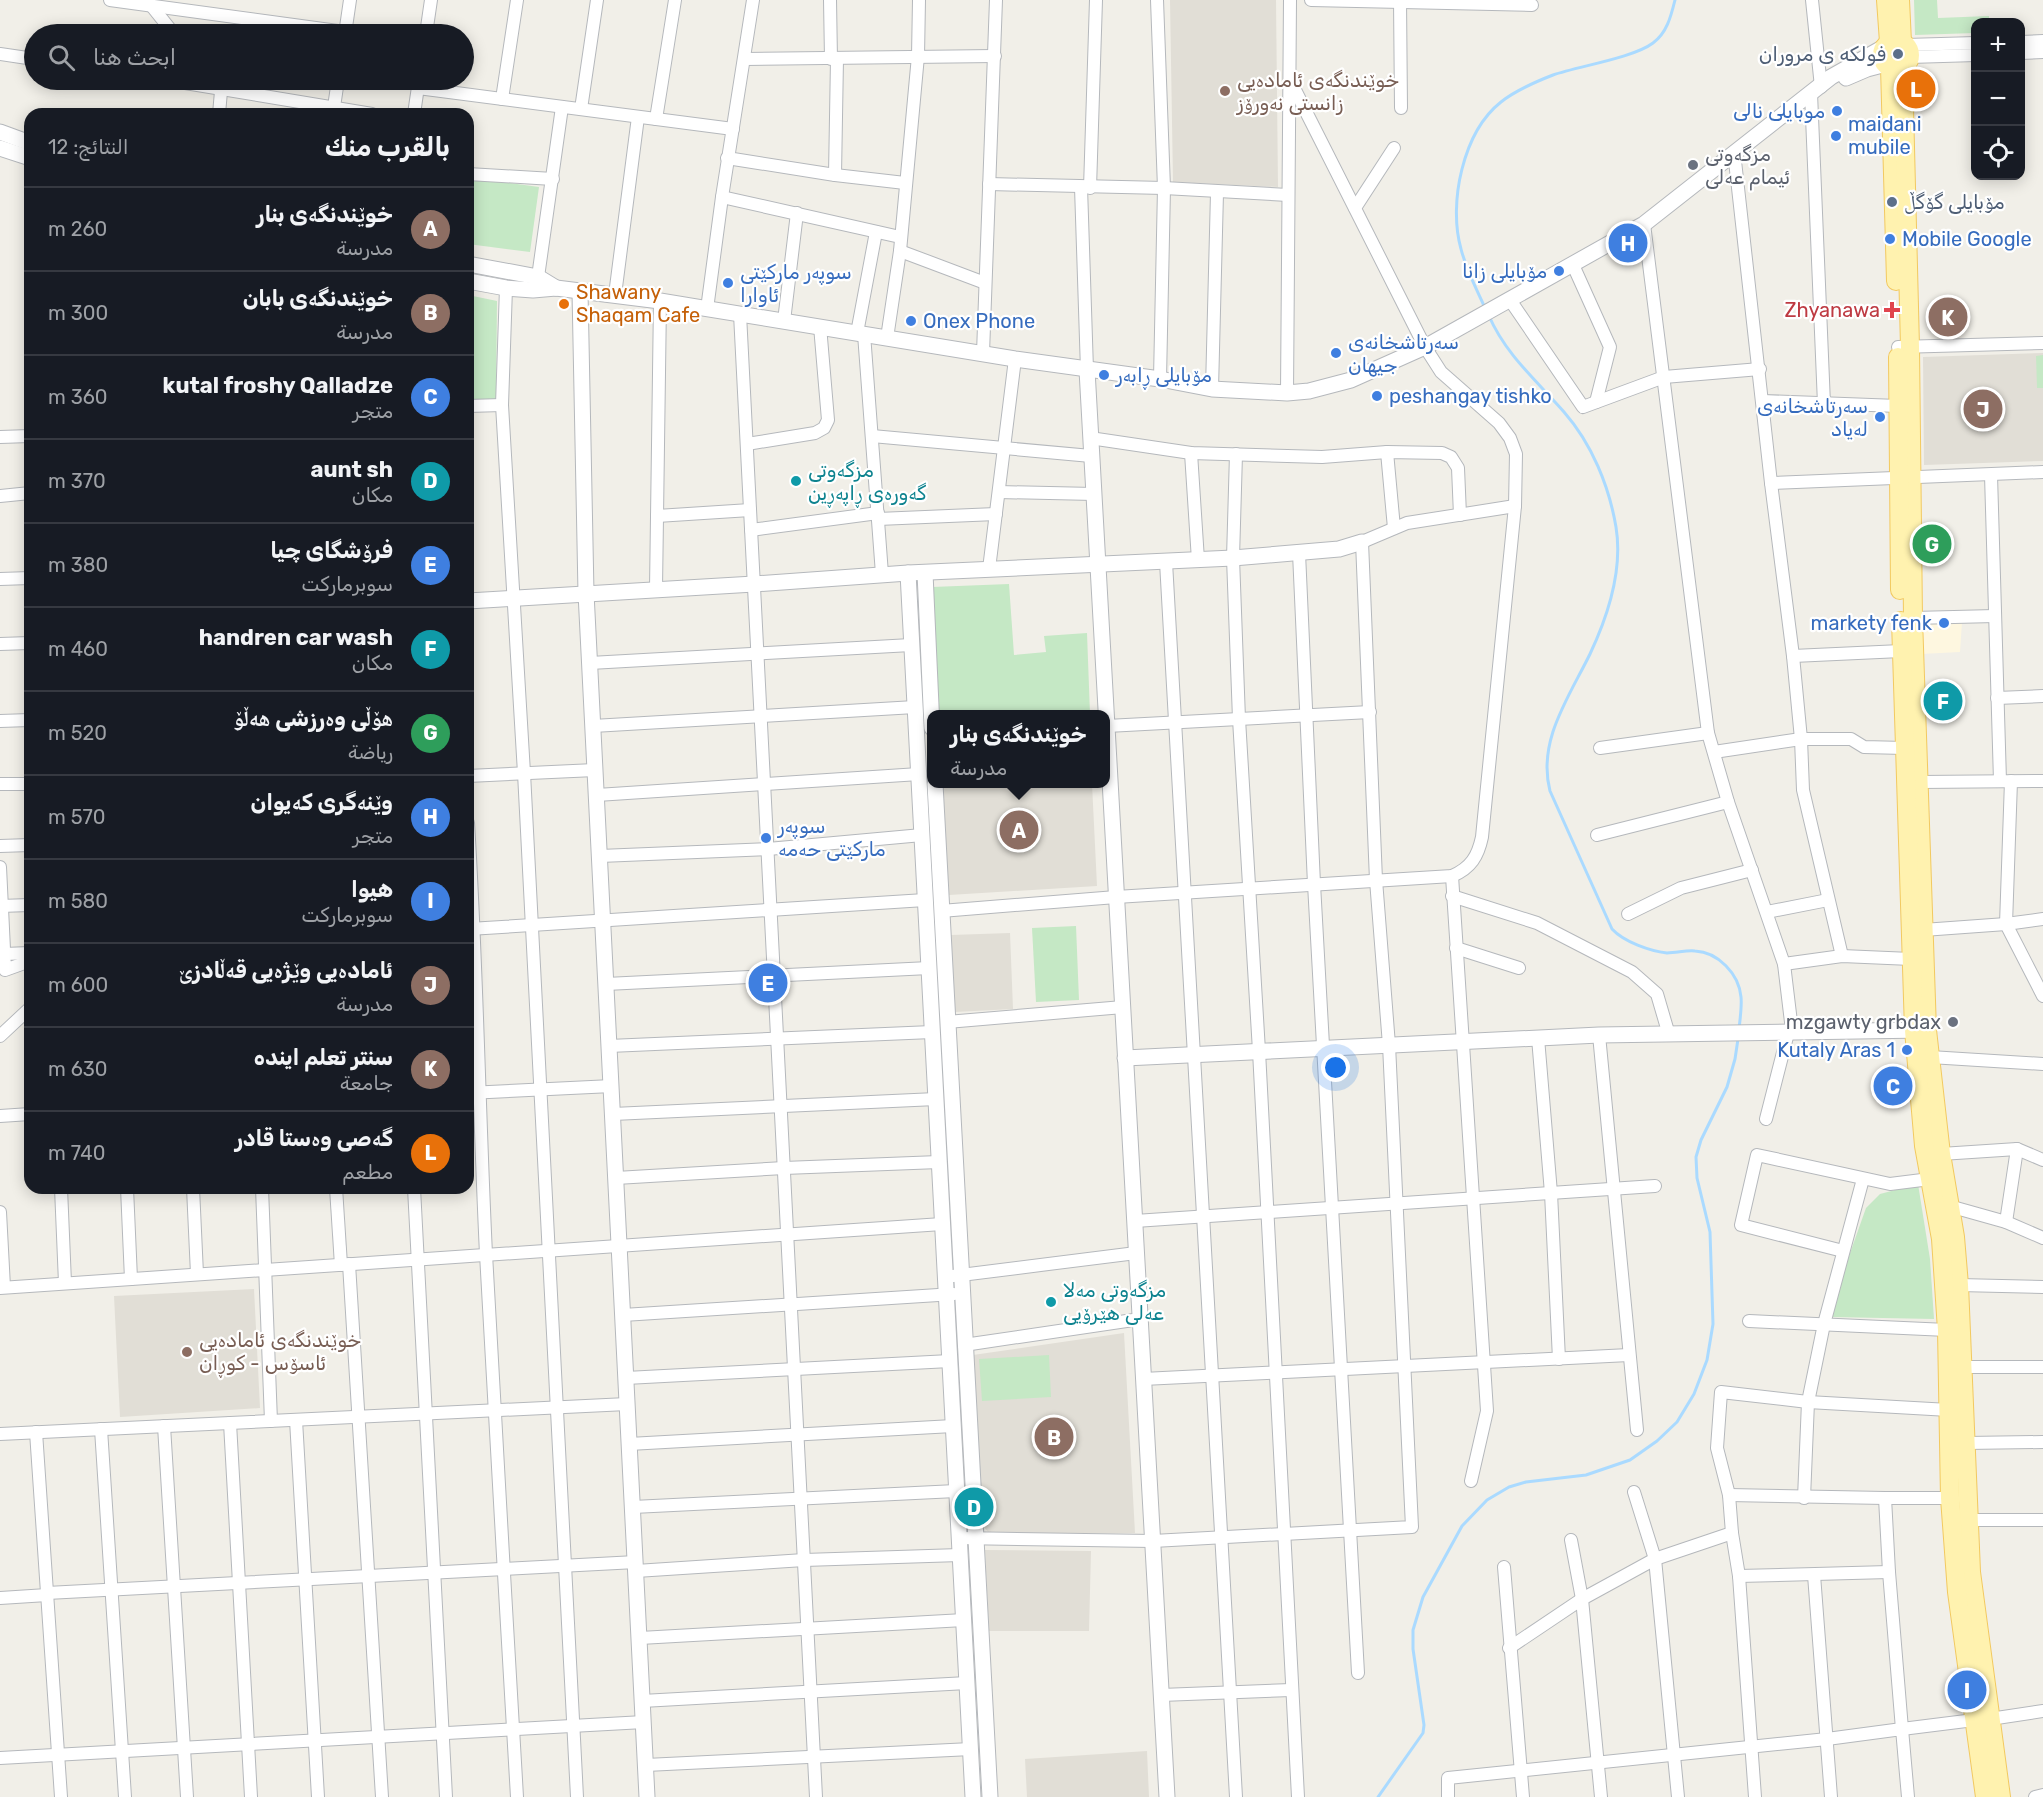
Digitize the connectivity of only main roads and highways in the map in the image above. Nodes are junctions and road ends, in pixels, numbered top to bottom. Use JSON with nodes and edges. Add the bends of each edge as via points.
{"nodes":[{"id":1,"x":1886,"y":0,"type":"edge"},
{"id":2,"x":1900,"y":0,"type":"edge"},
{"id":3,"x":1896,"y":54,"type":"junction"},
{"id":4,"x":1904,"y":347,"type":"junction"},
{"id":5,"x":1905,"y":479,"type":"junction"},
{"id":6,"x":1921,"y":1030,"type":"junction"},
{"id":7,"x":1982,"y":1719,"type":"junction"},
{"id":8,"x":1985,"y":1797,"type":"edge"},
{"id":9,"x":2001,"y":1797,"type":"edge"}],
"edges":[{"from":1,"to":3,"type":"main road"},
{"from":2,"to":3,"type":"main road"},
{"from":3,"to":4,"type":"main road"},
{"from":4,"to":5,"type":"main road"},
{"from":4,"to":5,"type":"main road","via":[[1898,406]]},
{"from":5,"to":6,"type":"main road","via":[[1920,782]]},
{"from":5,"to":6,"type":"main road","via":[[1902,651],[1911,959]]},
{"from":6,"to":7,"type":"main road","via":[[1930,1057],[1955,1237]]},
{"from":6,"to":7,"type":"main road","via":[[1924,1146],[1941,1239],[1947,1330],[1950,1498],[1957,1593]]},
{"from":7,"to":8,"type":"main road"},
{"from":7,"to":9,"type":"main road"}]}
